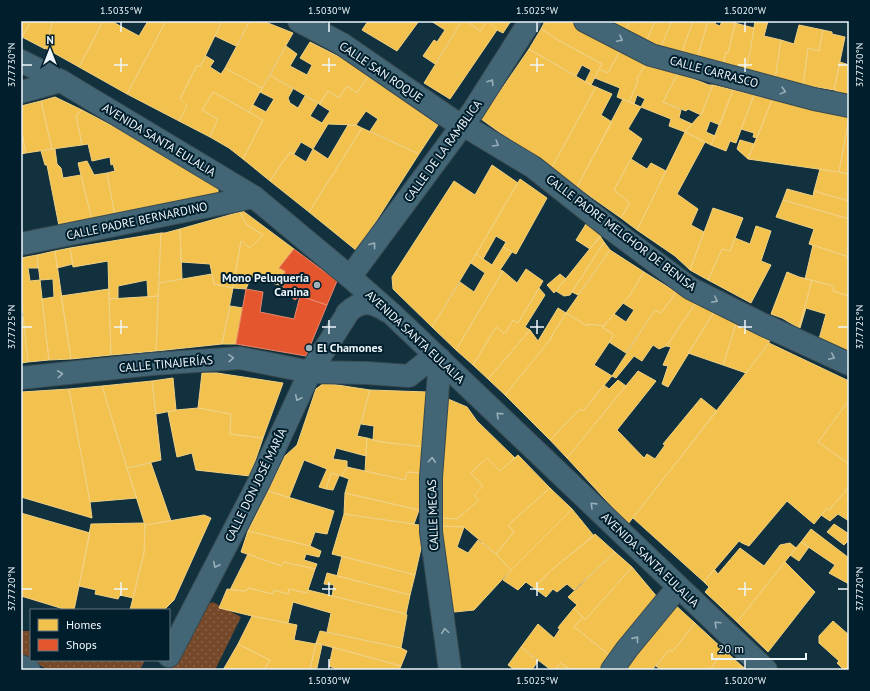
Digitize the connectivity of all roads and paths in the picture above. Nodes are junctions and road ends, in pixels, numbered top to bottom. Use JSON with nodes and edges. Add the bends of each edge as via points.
{"nodes":[{"id":1,"x":299,"y":21,"type":"edge"},
{"id":2,"x":530,"y":21,"type":"edge"},
{"id":3,"x":585,"y":21,"type":"edge"},
{"id":4,"x":21,"y":61,"type":"edge"},
{"id":5,"x":61,"y":81,"type":"junction"},
{"id":6,"x":21,"y":92,"type":"edge"},
{"id":7,"x":849,"y":106,"type":"edge"},
{"id":8,"x":461,"y":126,"type":"junction"},
{"id":9,"x":254,"y":197,"type":"junction"},
{"id":10,"x":21,"y":244,"type":"edge"},
{"id":11,"x":350,"y":276,"type":"junction"},
{"id":12,"x":392,"y":314,"type":"junction"},
{"id":13,"x":347,"y":315,"type":"junction"},
{"id":14,"x":437,"y":357,"type":"junction"},
{"id":15,"x":849,"y":364,"type":"edge"},
{"id":16,"x":310,"y":372,"type":"junction"},
{"id":17,"x":21,"y":378,"type":"edge"},
{"id":18,"x":678,"y":587,"type":"junction"},
{"id":19,"x":170,"y":654,"type":"edge"},
{"id":20,"x":166,"y":661,"type":"edge"},
{"id":21,"x":21,"y":666,"type":"edge"},
{"id":22,"x":29,"y":670,"type":"edge"},
{"id":23,"x":162,"y":670,"type":"edge"},
{"id":24,"x":450,"y":670,"type":"edge"},
{"id":25,"x":612,"y":670,"type":"edge"},
{"id":26,"x":766,"y":670,"type":"edge"}],
"edges":[{"from":1,"to":8,"type":"street","name":"CALLE SAN ROQUE","via":[[342,44]]},
{"from":8,"to":2,"type":"street","name":"CALLE DE LA RAMBLICA","one_way":true},
{"from":3,"to":7,"type":"street","name":"CALLE CARRASCO","one_way":true,"via":[[651,55]]},
{"from":4,"to":5,"type":"street","name":"AVENIDA SANTA EULALIA"},
{"from":5,"to":6,"type":"street"},
{"from":5,"to":9,"type":"street","name":"AVENIDA SANTA EULALIA"},
{"from":11,"to":8,"type":"street","name":"CALLE DE LA RAMBLICA","one_way":true},
{"from":8,"to":15,"type":"street","name":"CALLE PADRE MELCHOR DE BENISA","one_way":true,"via":[[533,167],[690,288]]},
{"from":9,"to":10,"type":"street","name":"CALLE PADRE BERNARDINO"},
{"from":9,"to":11,"type":"street","name":"AVENIDA SANTA EULALIA"},
{"from":11,"to":12,"type":"street","name":"AVENIDA SANTA EULALIA"},
{"from":11,"to":13,"type":"street"},
{"from":12,"to":13,"type":"street","via":[[369,303],[353,307]]},
{"from":12,"to":14,"type":"street","name":"AVENIDA SANTA EULALIA"},
{"from":13,"to":16,"type":"street","name":"CALLE DON JOSÉ MARÍA"},
{"from":14,"to":16,"type":"street","name":"CALLE TINAJERÍAS","via":[[409,376]]},
{"from":18,"to":14,"type":"street","name":"AVENIDA SANTA EULALIA","one_way":true},
{"from":24,"to":14,"type":"street","name":"CALLE MECAS","one_way":true,"via":[[431,532]]},
{"from":17,"to":16,"type":"street","name":"CALLE TINAJERÍAS","one_way":true,"via":[[152,364],[240,358]]},
{"from":16,"to":19,"type":"street","name":"CALLE DON JOSÉ MARÍA","one_way":true,"via":[[259,482]]},
{"from":25,"to":18,"type":"street","one_way":true},
{"from":26,"to":18,"type":"street","name":"AVENIDA SANTA EULALIA","one_way":true},
{"from":20,"to":23,"type":"street"},
{"from":21,"to":22,"type":"street"}]}
